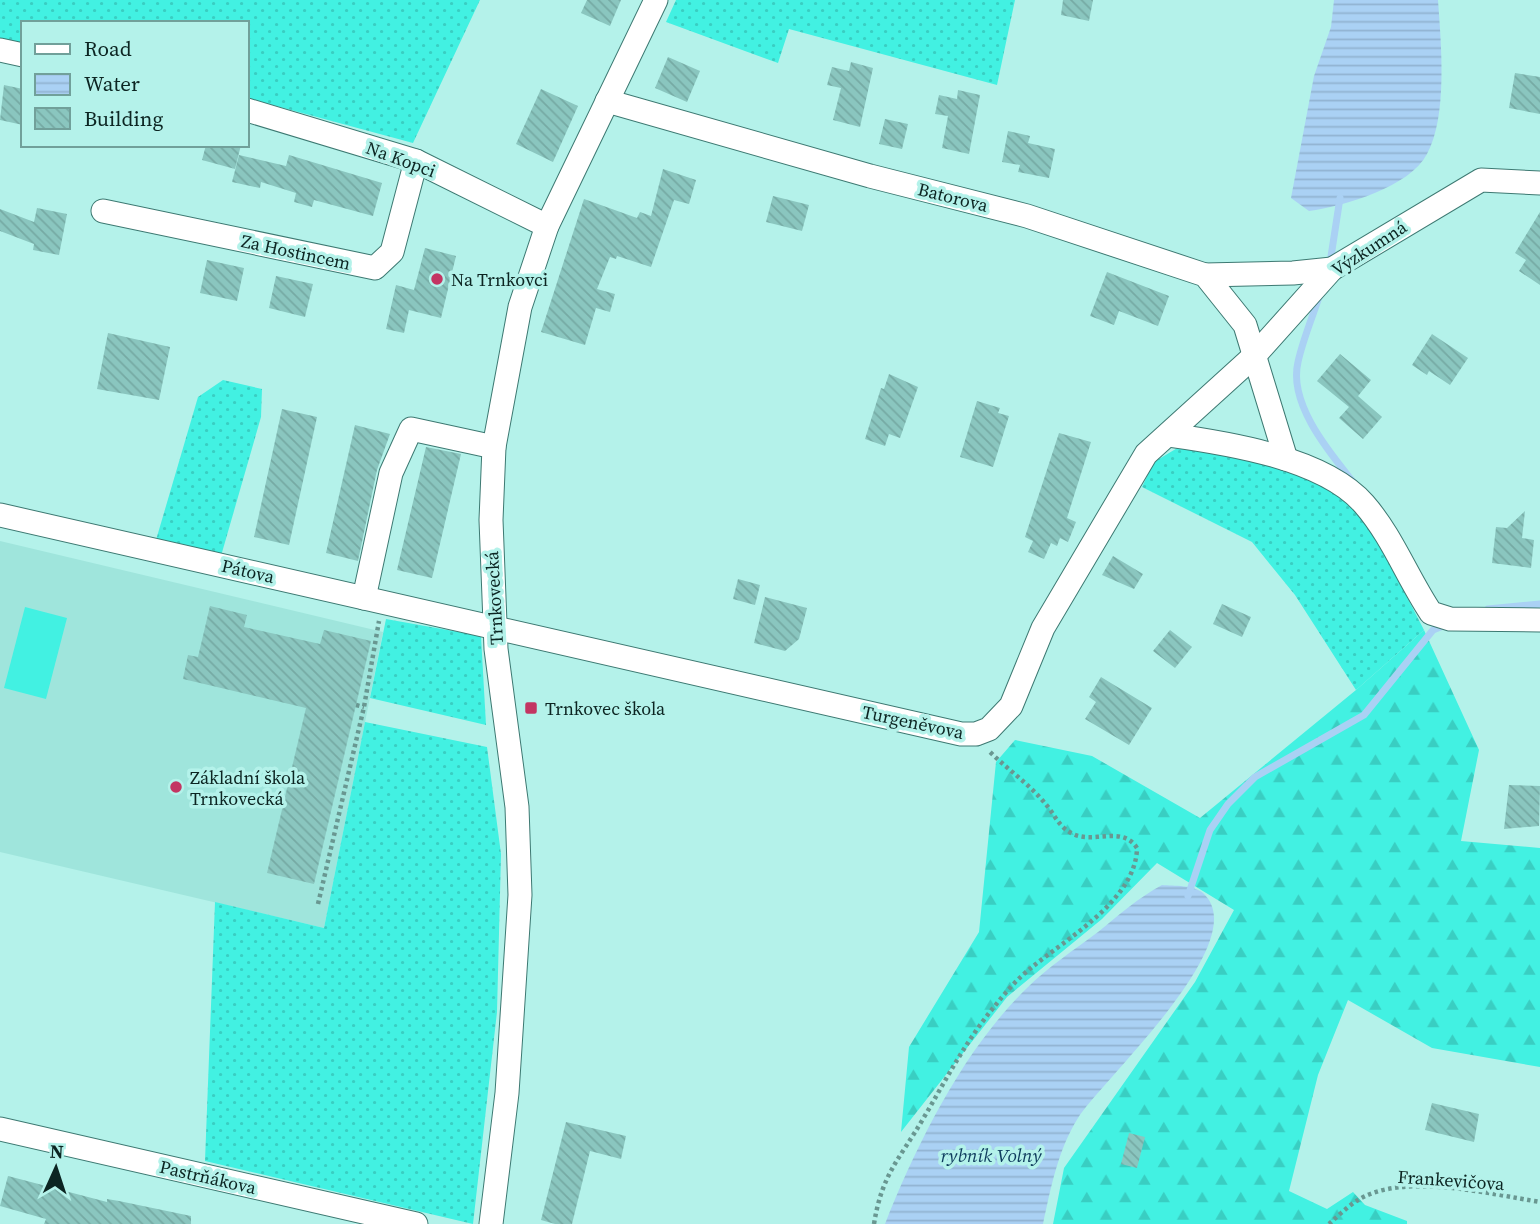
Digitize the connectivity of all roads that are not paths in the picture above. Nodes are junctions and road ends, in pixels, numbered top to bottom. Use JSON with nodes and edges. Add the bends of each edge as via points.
{"nodes":[{"id":1,"x":656,"y":0,"type":"edge"},
{"id":2,"x":0,"y":50,"type":"edge"},
{"id":3,"x":21,"y":55,"type":"edge"},
{"id":4,"x":607,"y":101,"type":"junction"},
{"id":5,"x":248,"y":110,"type":"edge"},
{"id":6,"x":416,"y":161,"type":"junction"},
{"id":7,"x":1540,"y":183,"type":"edge"},
{"id":8,"x":103,"y":211,"type":"dead end"},
{"id":9,"x":547,"y":226,"type":"junction"},
{"id":10,"x":1332,"y":269,"type":"junction"},
{"id":11,"x":1205,"y":275,"type":"junction"},
{"id":12,"x":1254,"y":356,"type":"junction"},
{"id":13,"x":1169,"y":435,"type":"junction"},
{"id":14,"x":494,"y":447,"type":"junction"},
{"id":15,"x":1286,"y":459,"type":"junction"},
{"id":16,"x":0,"y":514,"type":"edge"},
{"id":17,"x":373,"y":600,"type":"junction"},
{"id":18,"x":1540,"y":620,"type":"edge"},
{"id":19,"x":495,"y":627,"type":"junction"},
{"id":20,"x":0,"y":1129,"type":"edge"},
{"id":21,"x":416,"y":1224,"type":"edge"},
{"id":22,"x":491,"y":1224,"type":"edge"}],
"edges":[{"from":1,"to":4,"type":"street","name":"Trnkovecká"},
{"from":2,"to":3,"type":"street"},
{"from":4,"to":9,"type":"street","name":"Trnkovecká"},
{"from":4,"to":11,"type":"street","name":"Batorova","via":[[1027,216]]},
{"from":5,"to":6,"type":"street","name":"Na Kopci"},
{"from":6,"to":8,"type":"street","name":"Za Hostincem","via":[[392,252],[375,268]]},
{"from":6,"to":9,"type":"street","name":"Na Kopci"},
{"from":7,"to":10,"type":"street","name":"Výzkumná","via":[[1481,180]]},
{"from":9,"to":14,"type":"street","name":"Trnkovecká","via":[[520,307]]},
{"from":10,"to":11,"type":"street"},
{"from":10,"to":12,"type":"street","name":"Výzkumná"},
{"from":11,"to":12,"type":"street","via":[[1245,325]]},
{"from":12,"to":13,"type":"street","name":"Výzkumná"},
{"from":12,"to":15,"type":"street"},
{"from":13,"to":15,"type":"street"},
{"from":13,"to":19,"type":"street","name":"Turgeněvova","via":[[1146,454],[1050,617],[1011,706],[999,722],[976,734]]},
{"from":14,"to":17,"type":"street","via":[[411,429],[391,473]]},
{"from":14,"to":19,"type":"street","name":"Trnkovecká"},
{"from":15,"to":18,"type":"street","via":[[1336,482],[1365,505],[1431,613],[1450,619]]},
{"from":16,"to":17,"type":"street","name":"Pátova"},
{"from":17,"to":19,"type":"street","name":"Pátova"},
{"from":19,"to":22,"type":"street","name":"Trnkovecká","via":[[517,807],[520,895],[507,1093]]},
{"from":20,"to":21,"type":"street","name":"Pastrňákova"}]}
